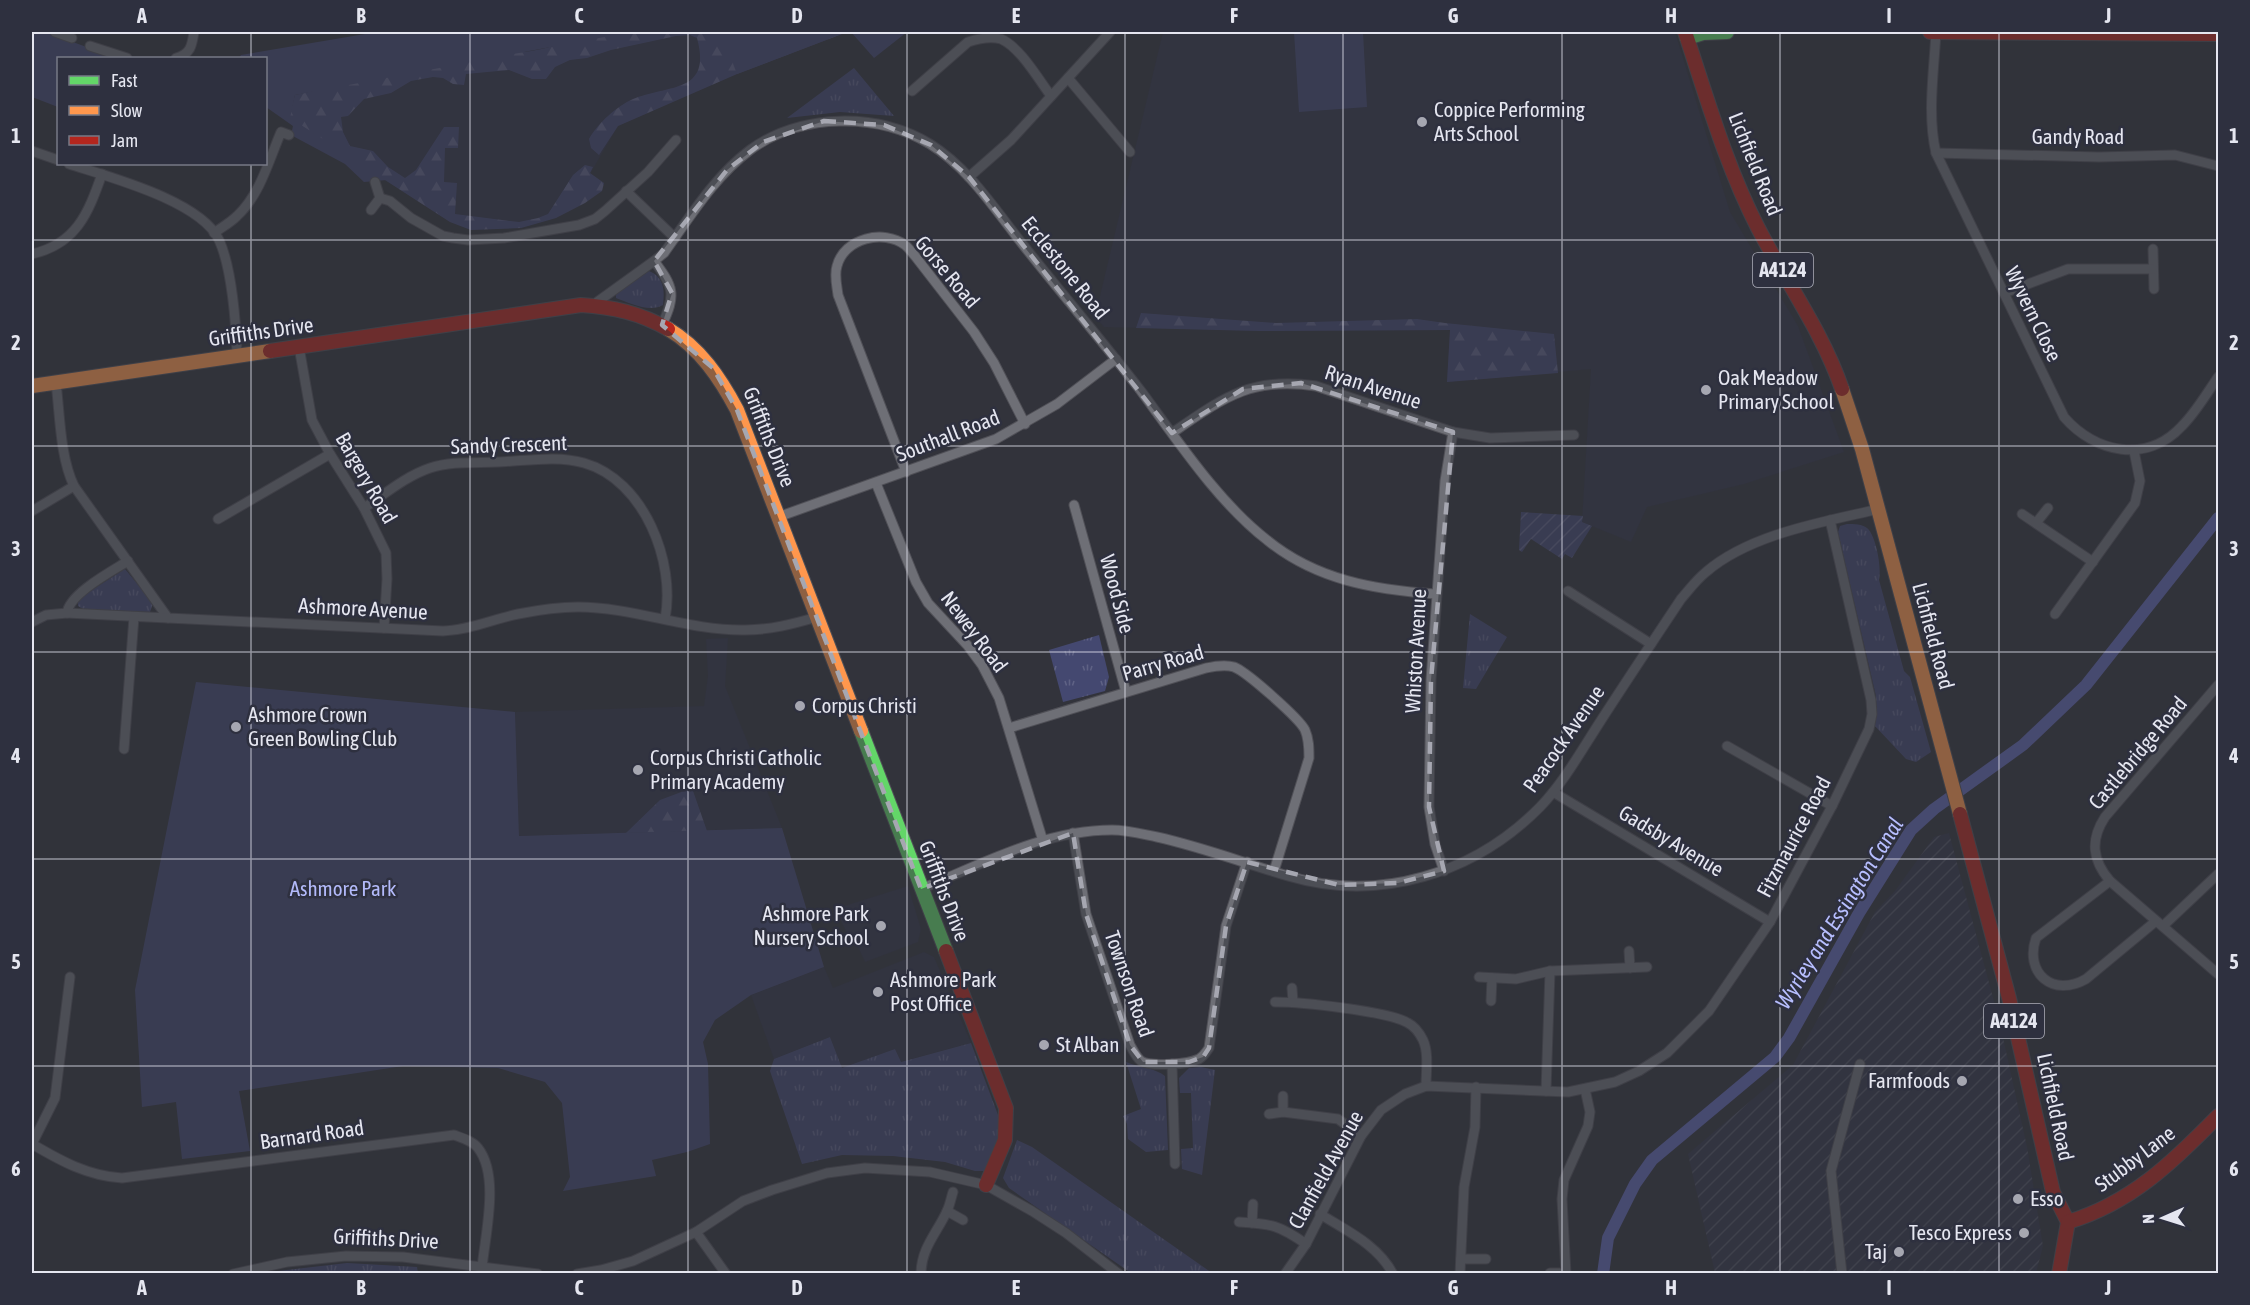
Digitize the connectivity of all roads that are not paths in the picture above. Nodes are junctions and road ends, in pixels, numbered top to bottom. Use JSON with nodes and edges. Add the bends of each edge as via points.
{"nodes":[{"id":1,"x":55,"y":32,"type":"edge"},
{"id":2,"x":194,"y":32,"type":"edge"},
{"id":3,"x":1110,"y":32,"type":"edge"},
{"id":4,"x":1727,"y":32,"type":"edge"},
{"id":5,"x":1930,"y":32,"type":"edge"},
{"id":6,"x":1936,"y":32,"type":"edge"},
{"id":7,"x":1686,"y":34,"type":"edge"},
{"id":8,"x":2218,"y":34,"type":"edge"},
{"id":9,"x":72,"y":38,"type":"dead end"},
{"id":10,"x":90,"y":46,"type":"dead end"},
{"id":11,"x":124,"y":57,"type":"edge"},
{"id":12,"x":178,"y":57,"type":"edge"},
{"id":13,"x":1068,"y":78,"type":"junction"},
{"id":14,"x":912,"y":91,"type":"dead end"},
{"id":15,"x":1051,"y":96,"type":"junction"},
{"id":16,"x":289,"y":135,"type":"dead end"},
{"id":17,"x":675,"y":140,"type":"dead end"},
{"id":18,"x":32,"y":151,"type":"edge"},
{"id":19,"x":1130,"y":152,"type":"dead end"},
{"id":20,"x":1936,"y":153,"type":"junction"},
{"id":21,"x":57,"y":160,"type":"edge"},
{"id":22,"x":72,"y":165,"type":"edge"},
{"id":23,"x":267,"y":165,"type":"edge"},
{"id":24,"x":267,"y":165,"type":"edge"},
{"id":25,"x":2218,"y":166,"type":"edge"},
{"id":26,"x":102,"y":174,"type":"junction"},
{"id":27,"x":969,"y":177,"type":"junction"},
{"id":28,"x":375,"y":182,"type":"dead end"},
{"id":29,"x":626,"y":191,"type":"junction"},
{"id":30,"x":380,"y":198,"type":"junction"},
{"id":31,"x":371,"y":210,"type":"dead end"},
{"id":32,"x":214,"y":232,"type":"junction"},
{"id":33,"x":675,"y":238,"type":"junction"},
{"id":34,"x":2153,"y":249,"type":"dead end"},
{"id":35,"x":32,"y":254,"type":"edge"},
{"id":36,"x":654,"y":261,"type":"junction"},
{"id":37,"x":2152,"y":268,"type":"junction"},
{"id":38,"x":2154,"y":289,"type":"dead end"},
{"id":39,"x":2004,"y":293,"type":"junction"},
{"id":40,"x":593,"y":305,"type":"junction"},
{"id":41,"x":662,"y":325,"type":"junction"},
{"id":42,"x":299,"y":347,"type":"junction"},
{"id":43,"x":237,"y":354,"type":"junction"},
{"id":44,"x":1116,"y":359,"type":"junction"},
{"id":45,"x":2218,"y":377,"type":"edge"},
{"id":46,"x":56,"y":383,"type":"junction"},
{"id":47,"x":32,"y":386,"type":"edge"},
{"id":48,"x":1025,"y":424,"type":"junction"},
{"id":49,"x":1452,"y":432,"type":"junction"},
{"id":50,"x":1172,"y":433,"type":"junction"},
{"id":51,"x":1574,"y":435,"type":"dead end"},
{"id":52,"x":2134,"y":451,"type":"junction"},
{"id":53,"x":330,"y":454,"type":"junction"},
{"id":54,"x":906,"y":472,"type":"junction"},
{"id":55,"x":876,"y":483,"type":"junction"},
{"id":56,"x":74,"y":486,"type":"junction"},
{"id":57,"x":1074,"y":505,"type":"dead end"},
{"id":58,"x":364,"y":508,"type":"junction"},
{"id":59,"x":2048,"y":508,"type":"dead end"},
{"id":60,"x":1879,"y":509,"type":"junction"},
{"id":61,"x":32,"y":511,"type":"edge"},
{"id":62,"x":2022,"y":514,"type":"dead end"},
{"id":63,"x":778,"y":518,"type":"junction"},
{"id":64,"x":218,"y":519,"type":"dead end"},
{"id":65,"x":1830,"y":520,"type":"junction"},
{"id":66,"x":2036,"y":523,"type":"junction"},
{"id":67,"x":128,"y":561,"type":"junction"},
{"id":68,"x":2093,"y":562,"type":"junction"},
{"id":69,"x":1568,"y":591,"type":"dead end"},
{"id":70,"x":1436,"y":594,"type":"junction"},
{"id":71,"x":67,"y":613,"type":"junction"},
{"id":72,"x":2055,"y":614,"type":"dead end"},
{"id":73,"x":134,"y":617,"type":"junction"},
{"id":74,"x":817,"y":617,"type":"junction"},
{"id":75,"x":168,"y":618,"type":"junction"},
{"id":76,"x":665,"y":619,"type":"junction"},
{"id":77,"x":32,"y":622,"type":"edge"},
{"id":78,"x":384,"y":628,"type":"junction"},
{"id":79,"x":1651,"y":644,"type":"junction"},
{"id":80,"x":2218,"y":685,"type":"edge"},
{"id":81,"x":1126,"y":692,"type":"junction"},
{"id":82,"x":1009,"y":728,"type":"junction"},
{"id":83,"x":1727,"y":746,"type":"dead end"},
{"id":84,"x":124,"y":749,"type":"dead end"},
{"id":85,"x":1553,"y":792,"type":"junction"},
{"id":86,"x":1832,"y":806,"type":"junction"},
{"id":87,"x":1072,"y":834,"type":"junction"},
{"id":88,"x":1043,"y":841,"type":"junction"},
{"id":89,"x":1247,"y":862,"type":"junction"},
{"id":90,"x":1274,"y":871,"type":"junction"},
{"id":91,"x":1444,"y":871,"type":"junction"},
{"id":92,"x":2218,"y":874,"type":"edge"},
{"id":93,"x":2110,"y":880,"type":"junction"},
{"id":94,"x":921,"y":889,"type":"junction"},
{"id":95,"x":1770,"y":922,"type":"junction"},
{"id":96,"x":2159,"y":924,"type":"junction"},
{"id":97,"x":1629,"y":951,"type":"dead end"},
{"id":98,"x":1647,"y":967,"type":"dead end"},
{"id":99,"x":1630,"y":968,"type":"junction"},
{"id":100,"x":1550,"y":972,"type":"junction"},
{"id":101,"x":2218,"y":974,"type":"edge"},
{"id":102,"x":70,"y":977,"type":"dead end"},
{"id":103,"x":1479,"y":977,"type":"dead end"},
{"id":104,"x":1492,"y":978,"type":"junction"},
{"id":105,"x":1292,"y":988,"type":"dead end"},
{"id":106,"x":1491,"y":1000,"type":"dead end"},
{"id":107,"x":1275,"y":1002,"type":"dead end"},
{"id":108,"x":1293,"y":1002,"type":"junction"},
{"id":109,"x":1172,"y":1064,"type":"junction"},
{"id":110,"x":1860,"y":1064,"type":"dead end"},
{"id":111,"x":1426,"y":1086,"type":"junction"},
{"id":112,"x":1476,"y":1087,"type":"junction"},
{"id":113,"x":1585,"y":1089,"type":"junction"},
{"id":114,"x":1546,"y":1091,"type":"junction"},
{"id":115,"x":1283,"y":1096,"type":"dead end"},
{"id":116,"x":1283,"y":1112,"type":"junction"},
{"id":117,"x":1269,"y":1114,"type":"dead end"},
{"id":118,"x":2218,"y":1116,"type":"edge"},
{"id":119,"x":1361,"y":1136,"type":"junction"},
{"id":120,"x":32,"y":1144,"type":"edge"},
{"id":121,"x":1175,"y":1164,"type":"dead end"},
{"id":122,"x":986,"y":1185,"type":"junction"},
{"id":123,"x":953,"y":1192,"type":"dead end"},
{"id":124,"x":1253,"y":1204,"type":"dead end"},
{"id":125,"x":947,"y":1211,"type":"junction"},
{"id":126,"x":1320,"y":1214,"type":"junction"},
{"id":127,"x":963,"y":1220,"type":"dead end"},
{"id":128,"x":1239,"y":1222,"type":"dead end"},
{"id":129,"x":2068,"y":1222,"type":"junction"},
{"id":130,"x":1252,"y":1223,"type":"junction"},
{"id":131,"x":696,"y":1232,"type":"junction"},
{"id":132,"x":1306,"y":1244,"type":"junction"},
{"id":133,"x":1461,"y":1259,"type":"junction"},
{"id":134,"x":1486,"y":1259,"type":"dead end"},
{"id":135,"x":482,"y":1268,"type":"junction"},
{"id":136,"x":1550,"y":1273,"type":"edge"},
{"id":137,"x":1566,"y":1273,"type":"edge"},
{"id":138,"x":233,"y":1274,"type":"edge"},
{"id":139,"x":538,"y":1274,"type":"edge"},
{"id":140,"x":577,"y":1274,"type":"edge"},
{"id":141,"x":726,"y":1274,"type":"edge"},
{"id":142,"x":921,"y":1274,"type":"edge"},
{"id":143,"x":1119,"y":1274,"type":"edge"},
{"id":144,"x":1285,"y":1274,"type":"edge"},
{"id":145,"x":1393,"y":1274,"type":"edge"},
{"id":146,"x":1460,"y":1274,"type":"edge"},
{"id":147,"x":1842,"y":1274,"type":"edge"},
{"id":148,"x":2059,"y":1274,"type":"edge"}],
"edges":[{"from":1,"to":9,"type":"street"},
{"from":2,"to":12,"type":"street","via":[[192,47]]},
{"from":3,"to":13,"type":"street"},
{"from":4,"to":7,"type":"street"},
{"from":5,"to":6,"type":"street"},
{"from":6,"to":8,"type":"street"},
{"from":6,"to":20,"type":"street","name":"Wyvern Close","via":[[1932,120]]},
{"from":7,"to":60,"type":"street","name":"Lichfield Road","number":"A4124","via":[[1734,178],[1812,321],[1840,384]]},
{"from":10,"to":11,"type":"street"},
{"from":13,"to":15,"type":"street"},
{"from":13,"to":19,"type":"street"},
{"from":14,"to":15,"type":"street","via":[[968,42],[998,38],[1027,63]]},
{"from":15,"to":27,"type":"street","via":[[1011,140]]},
{"from":16,"to":23,"type":"street","via":[[281,132]]},
{"from":17,"to":29,"type":"street"},
{"from":18,"to":21,"type":"street"},
{"from":20,"to":25,"type":"street","name":"Gandy Road","via":[[2175,155]]},
{"from":20,"to":39,"type":"street","name":"Wyvern Close"},
{"from":22,"to":26,"type":"street"},
{"from":24,"to":32,"type":"street","via":[[238,216]]},
{"from":26,"to":32,"type":"street","via":[[176,202]]},
{"from":26,"to":35,"type":"street","via":[[88,211],[73,232],[54,246]]},
{"from":27,"to":33,"type":"street","name":"Ecclestone Road","via":[[932,145],[900,130],[868,122],[824,121],[763,141],[748,152],[713,186]]},
{"from":27,"to":44,"type":"street","name":"Ecclestone Road"},
{"from":28,"to":30,"type":"street"},
{"from":29,"to":30,"type":"street","via":[[588,222],[504,238],[468,240],[443,236]]},
{"from":29,"to":33,"type":"street"},
{"from":30,"to":31,"type":"street"},
{"from":32,"to":43,"type":"street","via":[[226,264]]},
{"from":33,"to":36,"type":"street","name":"Ecclestone Road"},
{"from":34,"to":37,"type":"street"},
{"from":36,"to":40,"type":"street","name":"Ecclestone Road"},
{"from":36,"to":41,"type":"street","via":[[672,293]]},
{"from":37,"to":38,"type":"street"},
{"from":37,"to":39,"type":"street","via":[[2068,269]]},
{"from":39,"to":52,"type":"street","name":"Wyvern Close","via":[[2072,427],[2110,447]]},
{"from":40,"to":41,"type":"street","name":"Griffiths Drive","via":[[635,314]]},
{"from":40,"to":42,"type":"street","name":"Griffiths Drive"},
{"from":41,"to":63,"type":"street","name":"Griffiths Drive","via":[[700,353],[726,387]]},
{"from":42,"to":43,"type":"street","name":"Griffiths Drive"},
{"from":42,"to":53,"type":"street","name":"Bargery Road","via":[[308,407]]},
{"from":43,"to":46,"type":"street","name":"Griffiths Drive"},
{"from":44,"to":48,"type":"street","name":"Southall Road"},
{"from":44,"to":50,"type":"street","name":"Ecclestone Road"},
{"from":45,"to":52,"type":"street","via":[[2182,426],[2151,446]]},
{"from":46,"to":47,"type":"street","name":"Griffiths Drive"},
{"from":46,"to":56,"type":"street","via":[[66,460]]},
{"from":48,"to":54,"type":"street","name":"Southall Road","via":[[996,439]]},
{"from":48,"to":54,"type":"street","name":"Gorse Road","via":[[974,332],[915,256],[893,240],[867,238],[844,252],[837,265],[838,295]]},
{"from":49,"to":50,"type":"street","name":"Ryan Avenue","via":[[1301,384],[1243,389]]},
{"from":49,"to":51,"type":"street","name":"Ryan Avenue","via":[[1490,438]]},
{"from":49,"to":70,"type":"street","name":"Whiston Avenue"},
{"from":50,"to":70,"type":"street","name":"Ecclestone Road","via":[[1241,519],[1291,558],[1312,570],[1365,586]]},
{"from":52,"to":68,"type":"street","via":[[2140,481],[2135,503]]},
{"from":53,"to":58,"type":"street","name":"Bargery Road"},
{"from":53,"to":64,"type":"street"},
{"from":54,"to":55,"type":"street","name":"Southall Road"},
{"from":55,"to":63,"type":"street","name":"Southall Road"},
{"from":55,"to":82,"type":"street","name":"Newey Road","via":[[916,582],[928,603],[982,665]]},
{"from":56,"to":61,"type":"street"},
{"from":56,"to":67,"type":"street"},
{"from":57,"to":81,"type":"street","name":"Wood Side"},
{"from":58,"to":76,"type":"street","name":"Sandy Crescent","via":[[416,474],[441,465],[558,459],[594,466],[630,490],[646,514],[668,587]]},
{"from":58,"to":78,"type":"street","name":"Bargery Road","via":[[386,553]]},
{"from":59,"to":66,"type":"street"},
{"from":60,"to":65,"type":"street","name":"Peacock Avenue"},
{"from":60,"to":129,"type":"street","name":"Lichfield Road","number":"A4124","via":[[2009,999],[2053,1192]]},
{"from":62,"to":66,"type":"street"},
{"from":63,"to":74,"type":"street","name":"Griffiths Drive"},
{"from":65,"to":79,"type":"street","name":"Peacock Avenue","via":[[1756,543],[1722,560],[1695,582]]},
{"from":65,"to":86,"type":"street","name":"Fitzmaurice Road","via":[[1872,714],[1869,729]]},
{"from":66,"to":68,"type":"street"},
{"from":67,"to":71,"type":"street","via":[[77,596]]},
{"from":67,"to":75,"type":"street"},
{"from":68,"to":72,"type":"street"},
{"from":69,"to":79,"type":"street"},
{"from":70,"to":91,"type":"street","name":"Whiston Avenue","via":[[1430,807],[1435,844]]},
{"from":71,"to":73,"type":"street","name":"Ashmore Avenue"},
{"from":71,"to":77,"type":"street","name":"Ashmore Avenue","via":[[46,615]]},
{"from":73,"to":75,"type":"street","name":"Ashmore Avenue"},
{"from":73,"to":84,"type":"street"},
{"from":74,"to":76,"type":"street","name":"Ashmore Avenue","via":[[782,627],[744,630]]},
{"from":74,"to":94,"type":"street","name":"Griffiths Drive"},
{"from":75,"to":78,"type":"street","name":"Ashmore Avenue"},
{"from":76,"to":78,"type":"street","name":"Ashmore Avenue","via":[[606,608],[570,607],[518,614],[458,630]]},
{"from":79,"to":85,"type":"street","name":"Peacock Avenue"},
{"from":80,"to":93,"type":"street","name":"Castlebridge Road","via":[[2099,826],[2096,859]]},
{"from":81,"to":82,"type":"street","name":"Parry Road"},
{"from":81,"to":90,"type":"street","name":"Parry Road","via":[[1217,666],[1234,667],[1254,679],[1304,728],[1309,758]]},
{"from":82,"to":88,"type":"street","name":"Newey Road"},
{"from":83,"to":86,"type":"street"},
{"from":85,"to":91,"type":"street","name":"Peacock Avenue","via":[[1501,841]]},
{"from":85,"to":95,"type":"street","name":"Gadsby Avenue"},
{"from":86,"to":95,"type":"street","name":"Fitzmaurice Road"},
{"from":87,"to":88,"type":"street","name":"Peacock Avenue"},
{"from":87,"to":89,"type":"street","name":"Peacock Avenue","via":[[1134,832]]},
{"from":87,"to":109,"type":"street","name":"Townson Road","via":[[1086,914],[1130,1045],[1143,1062]]},
{"from":88,"to":94,"type":"street","name":"Peacock Avenue"},
{"from":89,"to":90,"type":"street","name":"Peacock Avenue"},
{"from":89,"to":109,"type":"street","name":"Townson Road","via":[[1226,926],[1209,1048],[1203,1057]]},
{"from":90,"to":91,"type":"street","name":"Peacock Avenue","via":[[1318,883],[1359,886],[1398,883]]},
{"from":92,"to":96,"type":"street"},
{"from":93,"to":96,"type":"street","name":"Castlebridge Road"},
{"from":93,"to":96,"type":"street","via":[[2036,938],[2036,963],[2047,982],[2075,986]]},
{"from":94,"to":122,"type":"street","name":"Griffiths Drive","via":[[1006,1108],[1008,1135]]},
{"from":95,"to":113,"type":"street","name":"Fitzmaurice Road","via":[[1709,1011],[1667,1053],[1623,1078]]},
{"from":96,"to":101,"type":"street","name":"Castlebridge Road"},
{"from":97,"to":99,"type":"street"},
{"from":98,"to":99,"type":"street"},
{"from":99,"to":100,"type":"street"},
{"from":100,"to":104,"type":"street","via":[[1516,979]]},
{"from":100,"to":114,"type":"street"},
{"from":102,"to":120,"type":"street","via":[[55,1098]]},
{"from":103,"to":104,"type":"street"},
{"from":104,"to":106,"type":"street"},
{"from":105,"to":108,"type":"street"},
{"from":107,"to":108,"type":"street"},
{"from":108,"to":111,"type":"street","via":[[1406,1021],[1423,1041]]},
{"from":109,"to":121,"type":"street"},
{"from":110,"to":147,"type":"street","via":[[1831,1171]]},
{"from":111,"to":112,"type":"street","name":"Clanfield Avenue"},
{"from":111,"to":119,"type":"street","name":"Clanfield Avenue","via":[[1381,1110]]},
{"from":112,"to":114,"type":"street","name":"Clanfield Avenue"},
{"from":112,"to":133,"type":"street","via":[[1475,1126],[1464,1187]]},
{"from":113,"to":114,"type":"street","name":"Clanfield Avenue"},
{"from":113,"to":137,"type":"street","via":[[1590,1113],[1588,1126],[1564,1180],[1562,1199]]},
{"from":115,"to":116,"type":"street"},
{"from":116,"to":117,"type":"street"},
{"from":116,"to":119,"type":"street","via":[[1338,1119]]},
{"from":118,"to":129,"type":"street","name":"Stubby Lane","via":[[2186,1148],[2119,1202]]},
{"from":119,"to":126,"type":"street","name":"Clanfield Avenue"},
{"from":120,"to":135,"type":"street","name":"Barnard Road","via":[[72,1167],[122,1178],[454,1135],[478,1147],[487,1166],[490,1190]]},
{"from":122,"to":131,"type":"street","via":[[904,1169],[865,1168],[828,1173],[743,1201]]},
{"from":122,"to":143,"type":"street","via":[[1066,1233]]},
{"from":123,"to":125,"type":"street"},
{"from":124,"to":130,"type":"street"},
{"from":125,"to":127,"type":"street"},
{"from":125,"to":142,"type":"street","via":[[926,1246]]},
{"from":126,"to":132,"type":"street","name":"Clanfield Avenue"},
{"from":126,"to":145,"type":"street","via":[[1384,1258]]},
{"from":128,"to":130,"type":"street"},
{"from":129,"to":148,"type":"street"},
{"from":130,"to":132,"type":"street","via":[[1287,1230]]},
{"from":131,"to":140,"type":"street","via":[[633,1261]]},
{"from":131,"to":141,"type":"street"},
{"from":132,"to":144,"type":"street","name":"Clanfield Avenue"},
{"from":133,"to":134,"type":"street"},
{"from":133,"to":146,"type":"street"},
{"from":135,"to":138,"type":"street","name":"Griffiths Drive","via":[[403,1257],[346,1256],[286,1262]]},
{"from":135,"to":139,"type":"street","name":"Griffiths Drive"},
{"from":136,"to":137,"type":"street"}]}
